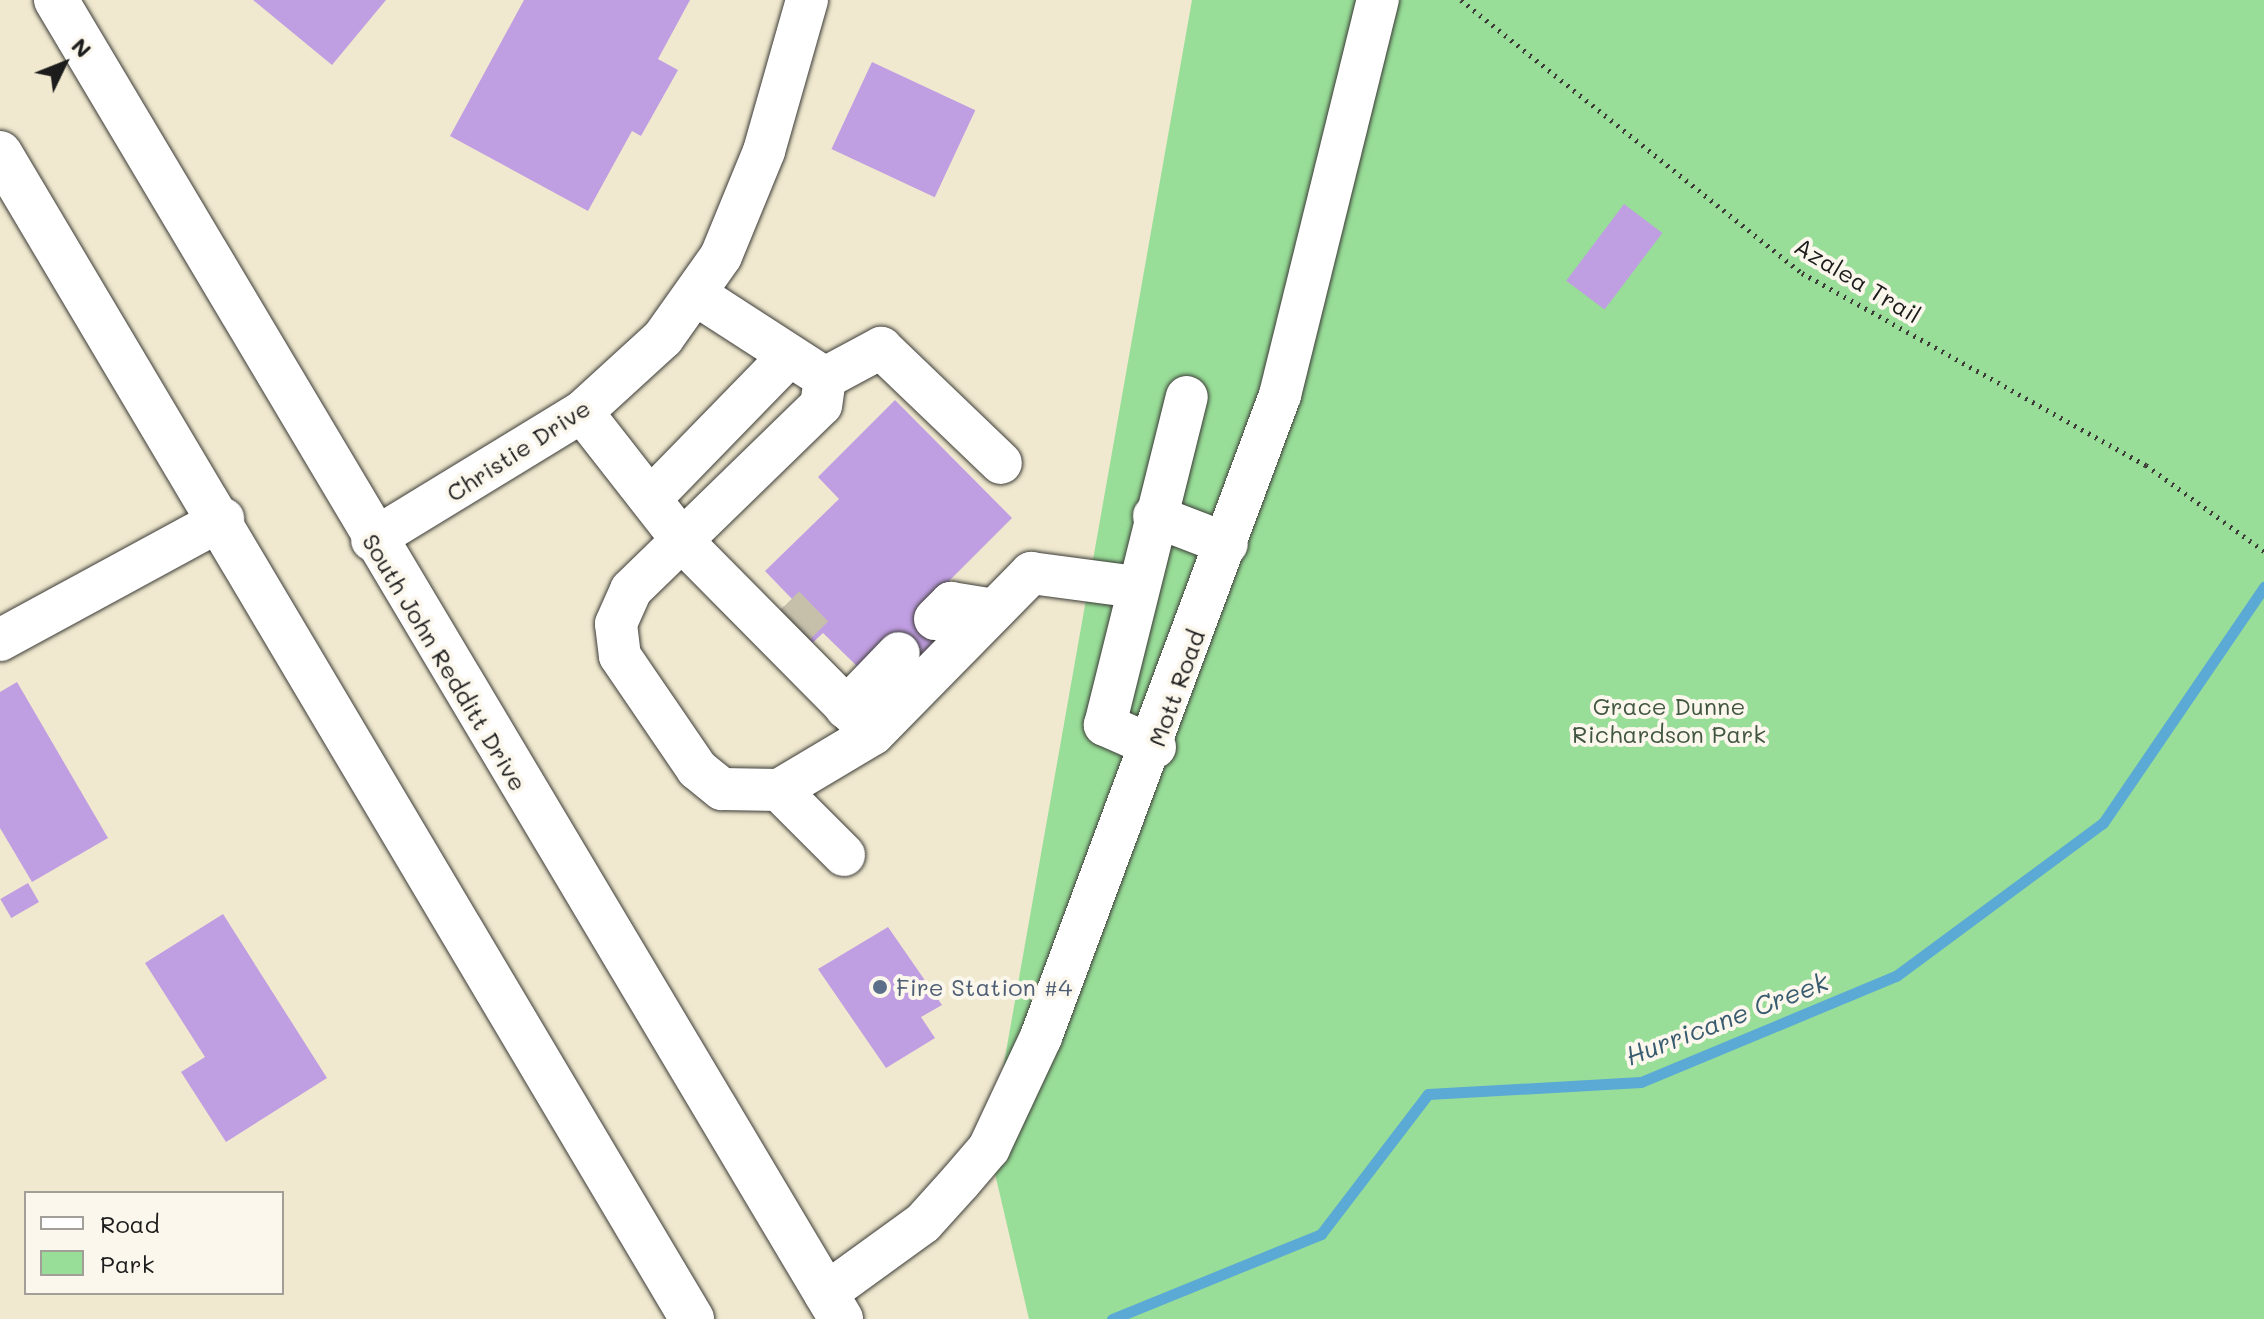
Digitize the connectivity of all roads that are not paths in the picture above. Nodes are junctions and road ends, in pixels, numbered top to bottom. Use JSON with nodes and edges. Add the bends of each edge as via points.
{"nodes":[{"id":1,"x":56,"y":0,"type":"edge"},
{"id":2,"x":807,"y":0,"type":"edge"},
{"id":3,"x":1378,"y":0,"type":"edge"},
{"id":4,"x":0,"y":153,"type":"edge"},
{"id":5,"x":695,"y":294,"type":"junction"},
{"id":6,"x":789,"y":356,"type":"junction"},
{"id":7,"x":825,"y":378,"type":"junction"},
{"id":8,"x":1187,"y":397,"type":"dead end"},
{"id":9,"x":582,"y":412,"type":"junction"},
{"id":10,"x":1001,"y":463,"type":"dead end"},
{"id":11,"x":651,"y":498,"type":"junction"},
{"id":12,"x":1154,"y":516,"type":"junction"},
{"id":13,"x":223,"y":519,"type":"junction"},
{"id":14,"x":372,"y":540,"type":"junction"},
{"id":15,"x":685,"y":544,"type":"junction"},
{"id":16,"x":1227,"y":544,"type":"junction"},
{"id":17,"x":1136,"y":587,"type":"junction"},
{"id":18,"x":743,"y":602,"type":"junction"},
{"id":19,"x":784,"y":606,"type":"tunnel mouth"},
{"id":20,"x":994,"y":610,"type":"junction"},
{"id":21,"x":935,"y":619,"type":"dead end"},
{"id":22,"x":816,"y":639,"type":"tunnel mouth"},
{"id":23,"x":0,"y":640,"type":"edge"},
{"id":24,"x":899,"y":653,"type":"dead end"},
{"id":25,"x":846,"y":708,"type":"junction"},
{"id":26,"x":1155,"y":747,"type":"junction"},
{"id":27,"x":779,"y":790,"type":"junction"},
{"id":28,"x":844,"y":855,"type":"dead end"},
{"id":29,"x":833,"y":1307,"type":"edge"},
{"id":30,"x":692,"y":1319,"type":"edge"}],
"edges":[{"from":1,"to":14,"type":"highway","name":"South John Redditt Drive"},
{"from":2,"to":5,"type":"street","name":"Christie Drive","via":[[764,151],[721,256]]},
{"from":3,"to":16,"type":"street","name":"Mott Road","via":[[1280,395]]},
{"from":4,"to":13,"type":"highway"},
{"from":5,"to":6,"type":"street"},
{"from":5,"to":9,"type":"street","name":"Christie Drive","via":[[663,338]]},
{"from":6,"to":7,"type":"street"},
{"from":6,"to":11,"type":"street"},
{"from":7,"to":10,"type":"street","via":[[881,348]]},
{"from":7,"to":15,"type":"street","via":[[821,405]]},
{"from":8,"to":12,"type":"street"},
{"from":9,"to":11,"type":"street"},
{"from":9,"to":14,"type":"street","name":"Christie Drive"},
{"from":11,"to":15,"type":"street"},
{"from":12,"to":16,"type":"street"},
{"from":12,"to":17,"type":"street"},
{"from":13,"to":23,"type":"street"},
{"from":13,"to":30,"type":"highway"},
{"from":14,"to":29,"type":"highway","name":"South John Redditt Drive"},
{"from":15,"to":18,"type":"street"},
{"from":15,"to":27,"type":"street","via":[[631,590],[616,624],[620,656],[697,769],[722,789]]},
{"from":16,"to":26,"type":"street","name":"Mott Road"},
{"from":17,"to":20,"type":"street","via":[[1031,573]]},
{"from":17,"to":26,"type":"street","via":[[1105,725]]},
{"from":18,"to":19,"type":"street","via":[[770,591]]},
{"from":18,"to":25,"type":"street"},
{"from":20,"to":21,"type":"street","via":[[951,603]]},
{"from":20,"to":25,"type":"street"},
{"from":22,"to":25,"type":"street","via":[[830,654]]},
{"from":24,"to":25,"type":"street"},
{"from":25,"to":27,"type":"street"},
{"from":26,"to":29,"type":"street","name":"Mott Road","via":[[1041,1037],[989,1148],[923,1223]]},
{"from":27,"to":28,"type":"street"}]}
